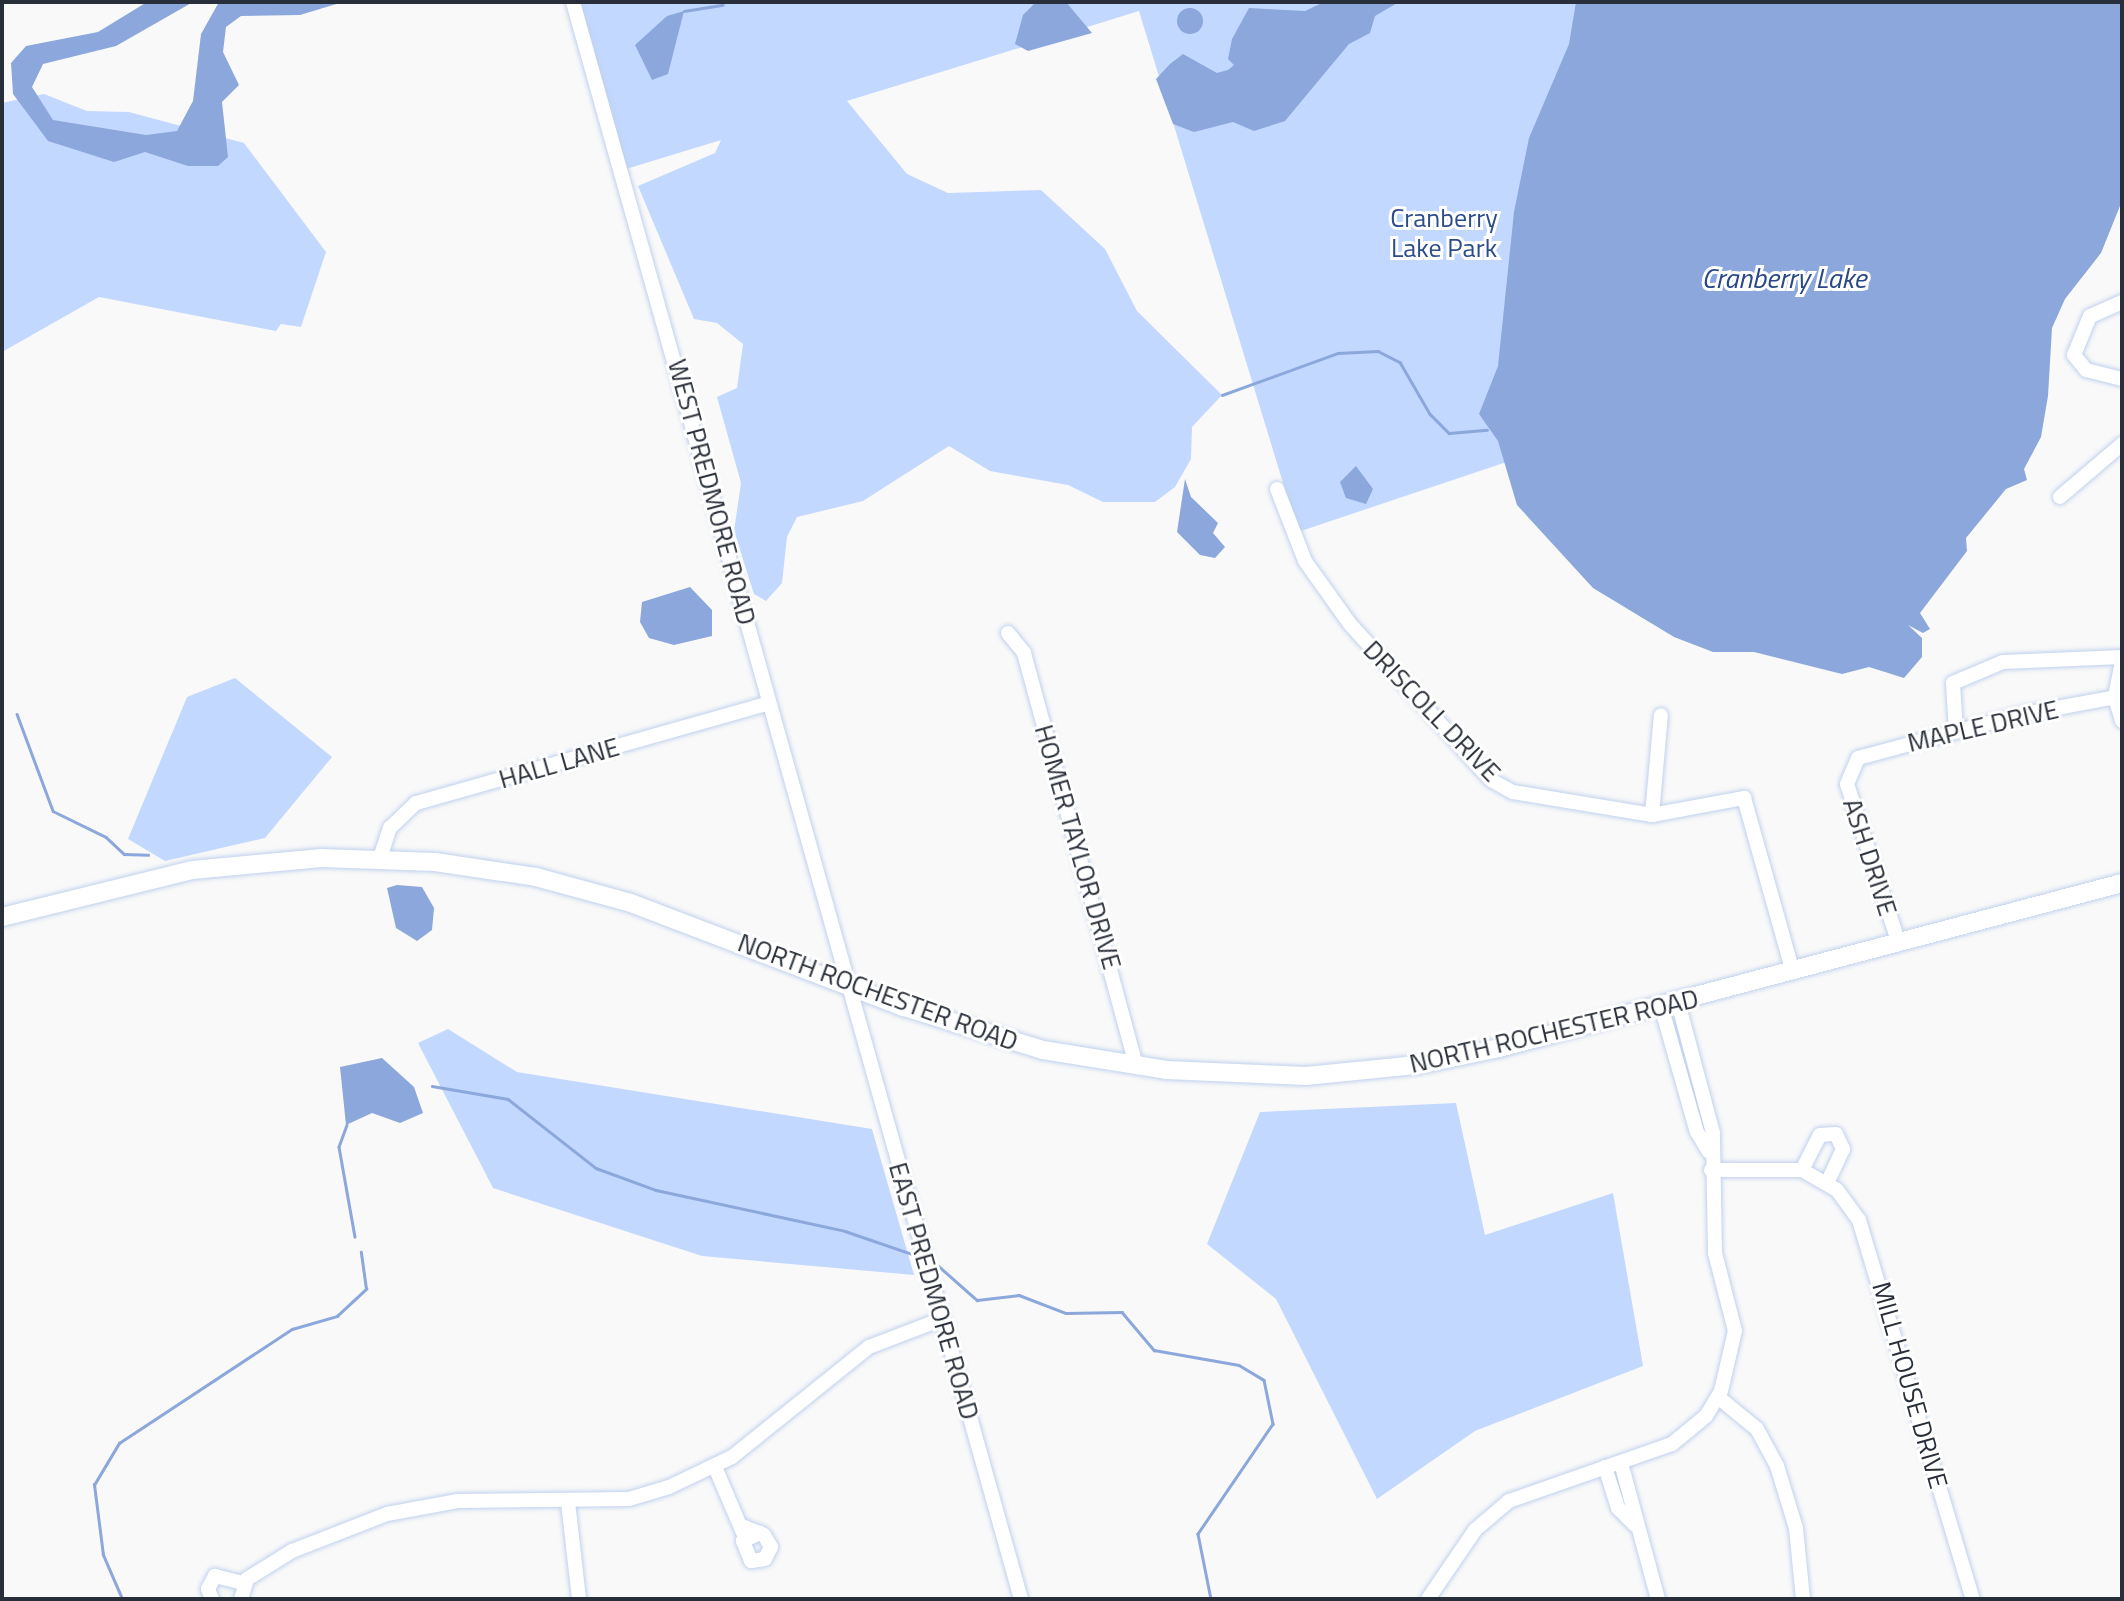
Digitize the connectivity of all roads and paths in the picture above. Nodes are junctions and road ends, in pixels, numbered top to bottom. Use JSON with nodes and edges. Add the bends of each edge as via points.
{"nodes":[{"id":1,"x":573,"y":2,"type":"edge"},
{"id":2,"x":2122,"y":302,"type":"edge"},
{"id":3,"x":2122,"y":379,"type":"edge"},
{"id":4,"x":2122,"y":444,"type":"edge"},
{"id":5,"x":1277,"y":489,"type":"dead end"},
{"id":6,"x":2060,"y":497,"type":"dead end"},
{"id":7,"x":1008,"y":633,"type":"dead end"},
{"id":8,"x":2122,"y":659,"type":"edge"},
{"id":9,"x":2119,"y":697,"type":"edge"},
{"id":10,"x":769,"y":703,"type":"junction"},
{"id":11,"x":1661,"y":715,"type":"dead end"},
{"id":12,"x":2122,"y":721,"type":"edge"},
{"id":13,"x":1956,"y":731,"type":"junction"},
{"id":14,"x":1850,"y":769,"type":"joint"},
{"id":15,"x":1652,"y":815,"type":"junction"},
{"id":16,"x":380,"y":858,"type":"junction"},
{"id":17,"x":2122,"y":883,"type":"edge"},
{"id":18,"x":2,"y":917,"type":"edge"},
{"id":19,"x":1899,"y":944,"type":"junction"},
{"id":20,"x":1793,"y":972,"type":"junction"},
{"id":21,"x":846,"y":983,"type":"junction"},
{"id":22,"x":1669,"y":1004,"type":"junction"},
{"id":23,"x":1136,"y":1066,"type":"junction"},
{"id":24,"x":1712,"y":1170,"type":"junction"},
{"id":25,"x":1802,"y":1170,"type":"junction"},
{"id":26,"x":1827,"y":1182,"type":"junction"},
{"id":27,"x":942,"y":1319,"type":"junction"},
{"id":28,"x":1718,"y":1397,"type":"junction"},
{"id":29,"x":1621,"y":1463,"type":"junction"},
{"id":30,"x":715,"y":1467,"type":"junction"},
{"id":31,"x":1605,"y":1467,"type":"junction"},
{"id":32,"x":568,"y":1502,"type":"junction"},
{"id":33,"x":1635,"y":1525,"type":"junction"},
{"id":34,"x":744,"y":1534,"type":"junction"},
{"id":35,"x":243,"y":1583,"type":"junction"},
{"id":36,"x":212,"y":1599,"type":"edge"},
{"id":37,"x":241,"y":1599,"type":"edge"},
{"id":38,"x":579,"y":1599,"type":"edge"},
{"id":39,"x":1021,"y":1599,"type":"edge"},
{"id":40,"x":1428,"y":1599,"type":"edge"},
{"id":41,"x":1658,"y":1599,"type":"edge"},
{"id":42,"x":1803,"y":1599,"type":"edge"},
{"id":43,"x":1973,"y":1599,"type":"edge"}],
"edges":[{"from":1,"to":10,"type":"street","name":"WEST PREDMORE ROAD"},
{"from":2,"to":3,"type":"street","via":[[2090,316],[2074,355],[2086,370]]},
{"from":4,"to":6,"type":"street"},
{"from":5,"to":15,"type":"street","name":"DRISCOLL DRIVE","via":[[1305,561],[1350,624],[1491,780],[1513,792]]},
{"from":7,"to":23,"type":"street","name":"HOMER TAYLOR DRIVE","via":[[1024,653]]},
{"from":8,"to":9,"type":"street"},
{"from":8,"to":13,"type":"street","via":[[2003,663],[1953,683]]},
{"from":9,"to":12,"type":"street"},
{"from":9,"to":13,"type":"street","name":"MAPLE DRIVE"},
{"from":10,"to":16,"type":"street","name":"HALL LANE","via":[[416,803],[390,828]]},
{"from":10,"to":21,"type":"street","name":"WEST PREDMORE ROAD"},
{"from":11,"to":15,"type":"street"},
{"from":13,"to":14,"type":"street","name":"MAPLE DRIVE","via":[[1878,749]]},
{"from":14,"to":19,"type":"street","name":"ASH DRIVE","via":[[1852,807]]},
{"from":15,"to":20,"type":"street","name":"DRISCOLL DRIVE","via":[[1733,797],[1748,804]]},
{"from":16,"to":18,"type":"main road","name":"NORTH ROCHESTER ROAD","via":[[192,870]]},
{"from":16,"to":21,"type":"main road","name":"NORTH ROCHESTER ROAD","via":[[575,886]]},
{"from":17,"to":19,"type":"main road","name":"NORTH ROCHESTER ROAD"},
{"from":19,"to":20,"type":"main road","name":"NORTH ROCHESTER ROAD"},
{"from":20,"to":22,"type":"main road","name":"NORTH ROCHESTER ROAD"},
{"from":21,"to":23,"type":"main road","name":"NORTH ROCHESTER ROAD","via":[[1001,1038]]},
{"from":21,"to":27,"type":"street","name":"EAST PREDMORE ROAD"},
{"from":22,"to":23,"type":"main road","name":"NORTH ROCHESTER ROAD","via":[[1499,1048],[1368,1072],[1243,1076]]},
{"from":22,"to":24,"type":"street","via":[[1697,1132],[1709,1152]]},
{"from":24,"to":25,"type":"street","name":"MILL HOUSE DRIVE"},
{"from":24,"to":28,"type":"street","via":[[1715,1253],[1735,1331]]},
{"from":25,"to":26,"type":"street","name":"MILL HOUSE DRIVE"},
{"from":25,"to":26,"type":"street","via":[[1820,1135],[1836,1134],[1843,1149]]},
{"from":26,"to":43,"type":"street","name":"MILL HOUSE DRIVE","via":[[1850,1205],[1868,1241]]},
{"from":27,"to":30,"type":"street","via":[[853,1357]]},
{"from":27,"to":39,"type":"street","name":"EAST PREDMORE ROAD"},
{"from":28,"to":29,"type":"street","via":[[1684,1437]]},
{"from":28,"to":42,"type":"street","via":[[1757,1429],[1777,1466],[1796,1528]]},
{"from":29,"to":31,"type":"street"},
{"from":29,"to":33,"type":"street"},
{"from":30,"to":32,"type":"street","via":[[629,1499]]},
{"from":30,"to":34,"type":"street"},
{"from":31,"to":33,"type":"street","via":[[1618,1508]]},
{"from":31,"to":40,"type":"street","via":[[1500,1508],[1475,1530]]},
{"from":32,"to":35,"type":"street","via":[[458,1501],[387,1514],[310,1541]]},
{"from":32,"to":38,"type":"street"},
{"from":33,"to":41,"type":"street"},
{"from":34,"to":34,"type":"street","via":[[760,1533],[771,1547],[765,1559],[747,1559]]},
{"from":35,"to":36,"type":"street","via":[[215,1576],[208,1589]]},
{"from":35,"to":37,"type":"street"}]}
